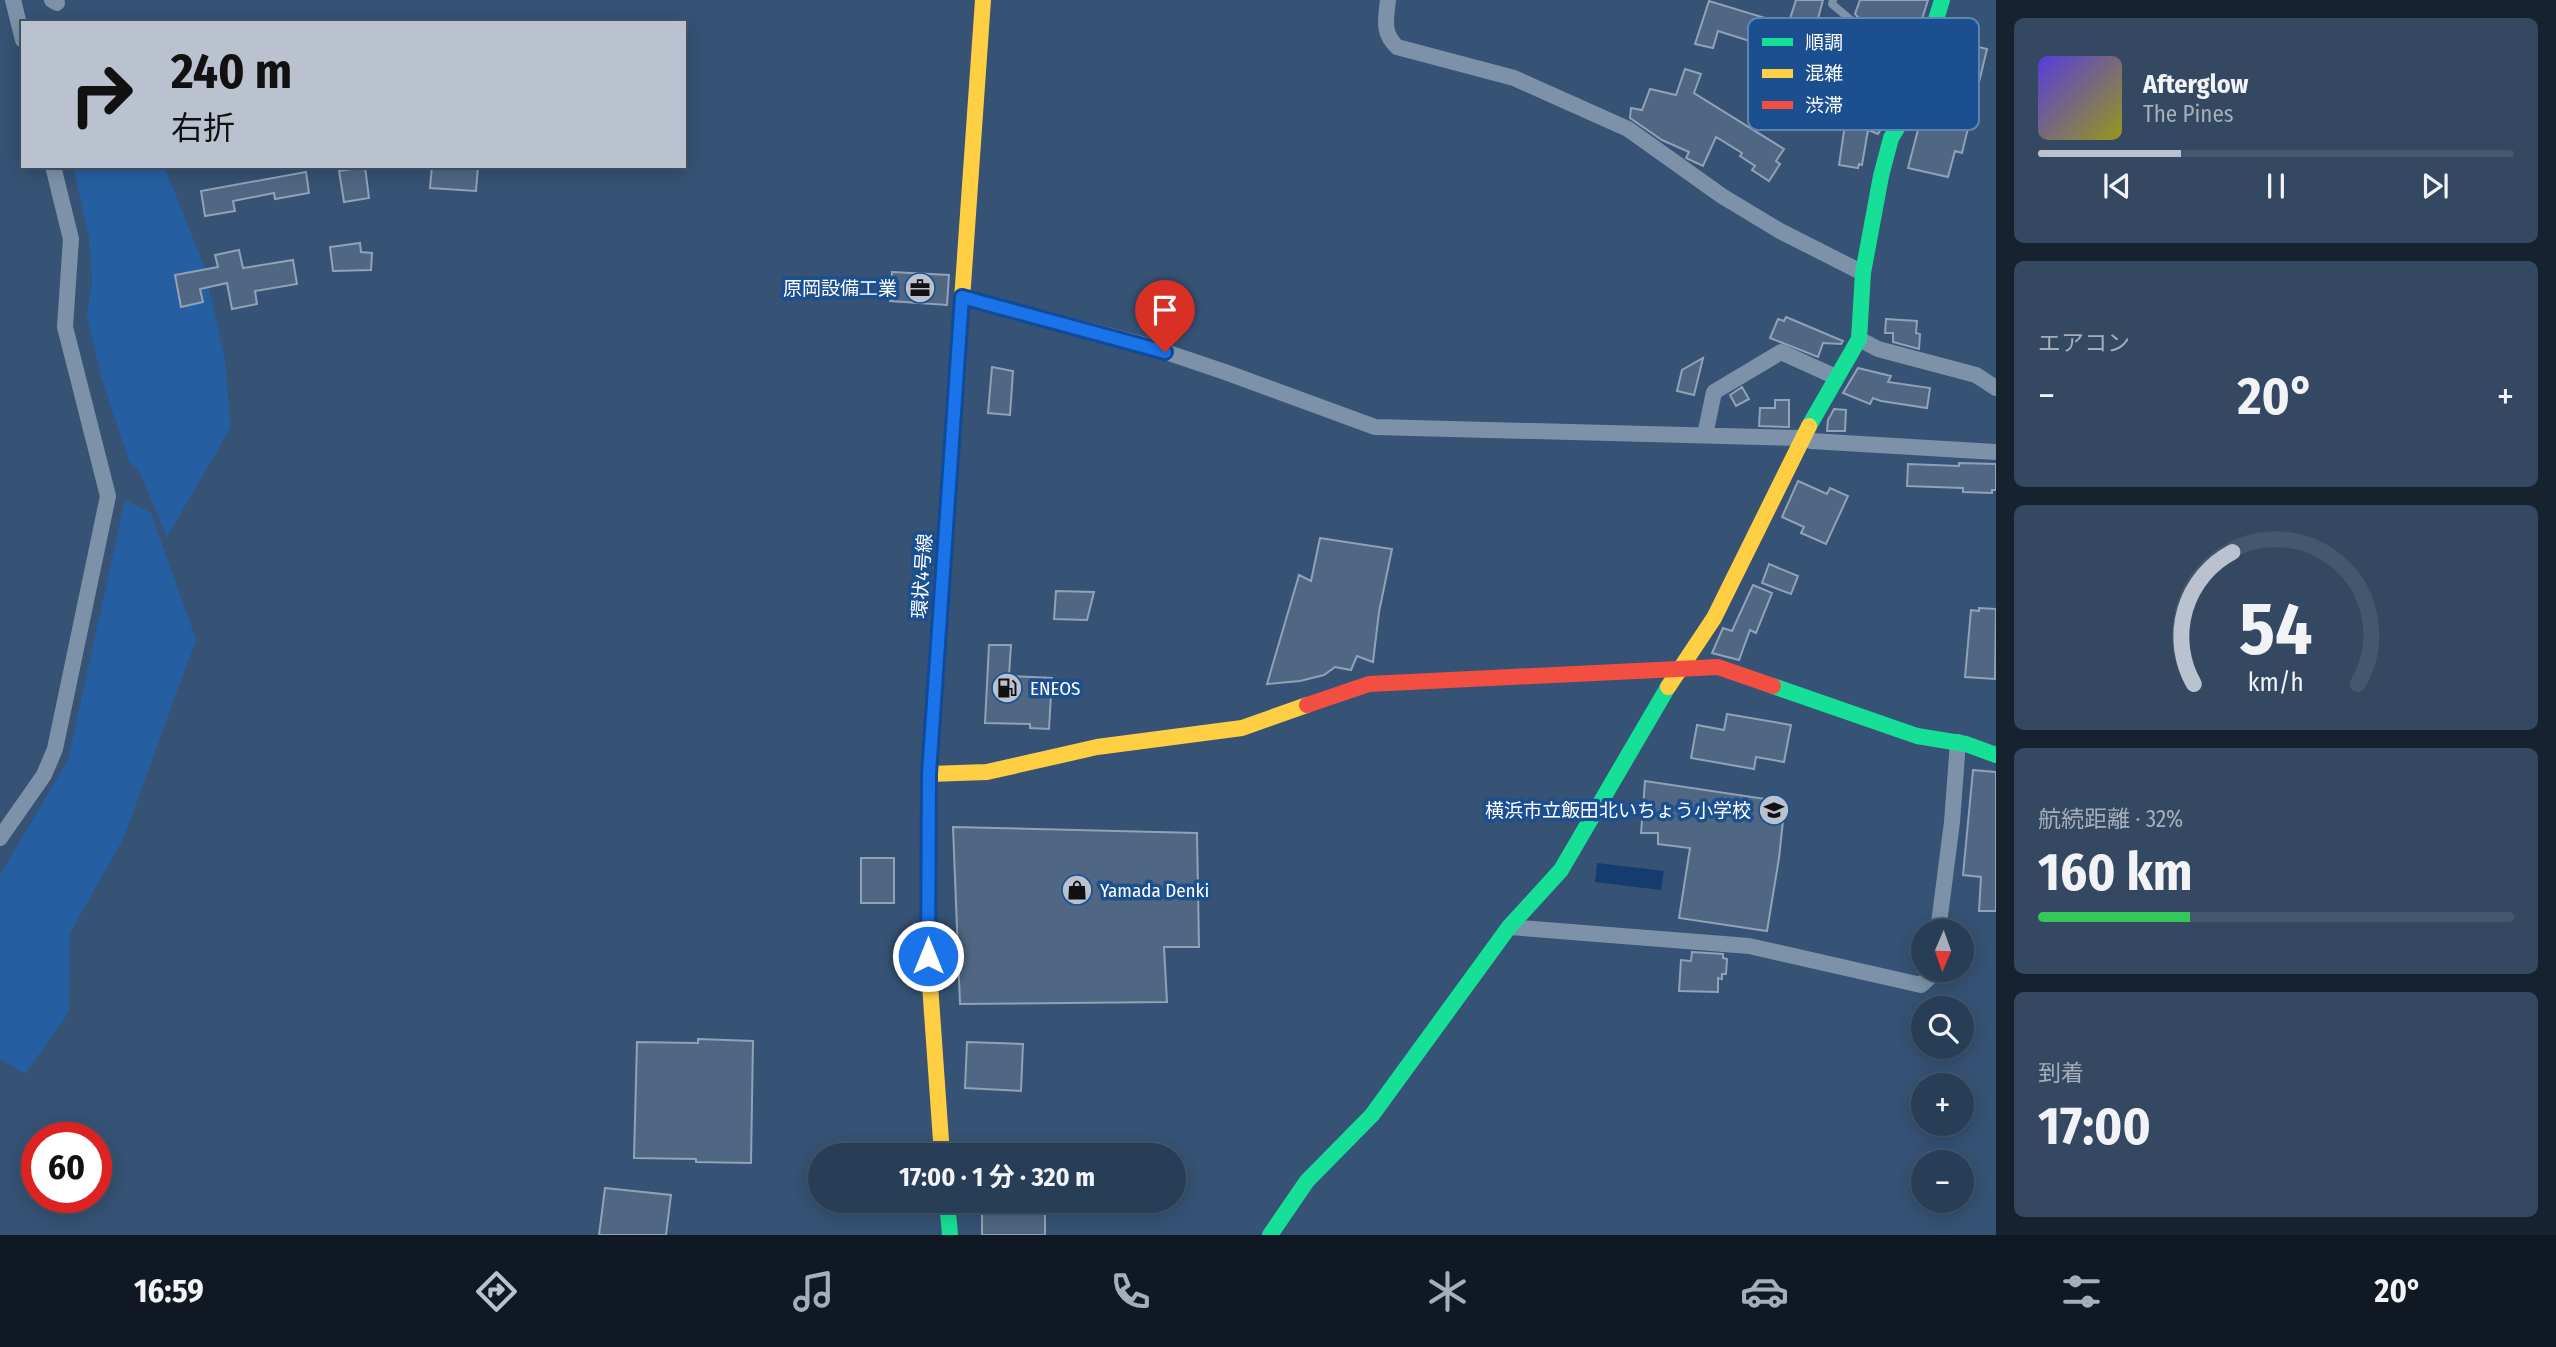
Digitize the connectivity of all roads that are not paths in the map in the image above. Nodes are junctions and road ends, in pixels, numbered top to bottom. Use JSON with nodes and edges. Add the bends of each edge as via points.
{"nodes":[{"id":1,"x":13,"y":0,"type":"edge"},
{"id":2,"x":983,"y":0,"type":"edge"},
{"id":3,"x":1388,"y":0,"type":"edge"},
{"id":4,"x":1833,"y":0,"type":"edge"},
{"id":5,"x":1942,"y":0,"type":"edge"},
{"id":6,"x":1849,"y":18,"type":"edge"},
{"id":7,"x":1937,"y":18,"type":"edge"},
{"id":8,"x":21,"y":32,"type":"edge"},
{"id":9,"x":1896,"y":130,"type":"edge"},
{"id":10,"x":53,"y":168,"type":"edge"},
{"id":11,"x":1863,"y":273,"type":"junction"},
{"id":12,"x":962,"y":297,"type":"junction"},
{"id":13,"x":1859,"y":339,"type":"junction"},
{"id":14,"x":1836,"y":377,"type":"junction"},
{"id":15,"x":1996,"y":388,"type":"edge"},
{"id":16,"x":1705,"y":435,"type":"junction"},
{"id":17,"x":1802,"y":438,"type":"junction"},
{"id":18,"x":1996,"y":452,"type":"edge"},
{"id":19,"x":1681,"y":668,"type":"junction"},
{"id":20,"x":1958,"y":742,"type":"junction"},
{"id":21,"x":1996,"y":755,"type":"edge"},
{"id":22,"x":929,"y":774,"type":"junction"},
{"id":23,"x":0,"y":838,"type":"edge"},
{"id":24,"x":1940,"y":919,"type":"edge"},
{"id":25,"x":1510,"y":927,"type":"junction"},
{"id":26,"x":1924,"y":982,"type":"edge"},
{"id":27,"x":941,"y":1143,"type":"edge"},
{"id":28,"x":948,"y":1213,"type":"edge"},
{"id":29,"x":950,"y":1235,"type":"edge"},
{"id":30,"x":1270,"y":1235,"type":"edge"}],
"edges":[{"from":1,"to":8,"type":"street"},
{"from":2,"to":12,"type":"street","name":"環状4号線"},
{"from":3,"to":11,"type":"street","via":[[1385,30],[1397,47],[1514,78],[1629,129],[1722,196]]},
{"from":4,"to":6,"type":"lane"},
{"from":5,"to":7,"type":"street"},
{"from":9,"to":11,"type":"street","via":[[1881,176]]},
{"from":10,"to":23,"type":"street","via":[[71,239],[65,327],[108,496],[55,749],[44,775]]},
{"from":11,"to":13,"type":"street"},
{"from":12,"to":16,"type":"street","via":[[1145,345],[1375,427]]},
{"from":12,"to":22,"type":"street","name":"環状4号線"},
{"from":13,"to":14,"type":"street"},
{"from":13,"to":15,"type":"street","via":[[1878,349],[1976,375]]},
{"from":14,"to":16,"type":"street","via":[[1781,352],[1714,392]]},
{"from":14,"to":17,"type":"street"},
{"from":16,"to":17,"type":"street"},
{"from":17,"to":18,"type":"street"},
{"from":17,"to":19,"type":"street","via":[[1714,618]]},
{"from":19,"to":20,"type":"street","via":[[1718,667],[1917,736]]},
{"from":19,"to":22,"type":"street","via":[[1369,684],[1242,728],[1097,747],[987,772]]},
{"from":19,"to":25,"type":"street","via":[[1561,870]]},
{"from":20,"to":21,"type":"street"},
{"from":20,"to":24,"type":"street"},
{"from":22,"to":27,"type":"street","name":"環状4号線","via":[[928,956]]},
{"from":25,"to":26,"type":"street","via":[[1749,946],[1921,985]]},
{"from":25,"to":30,"type":"street","via":[[1372,1115],[1307,1181]]},
{"from":28,"to":29,"type":"street"}]}
